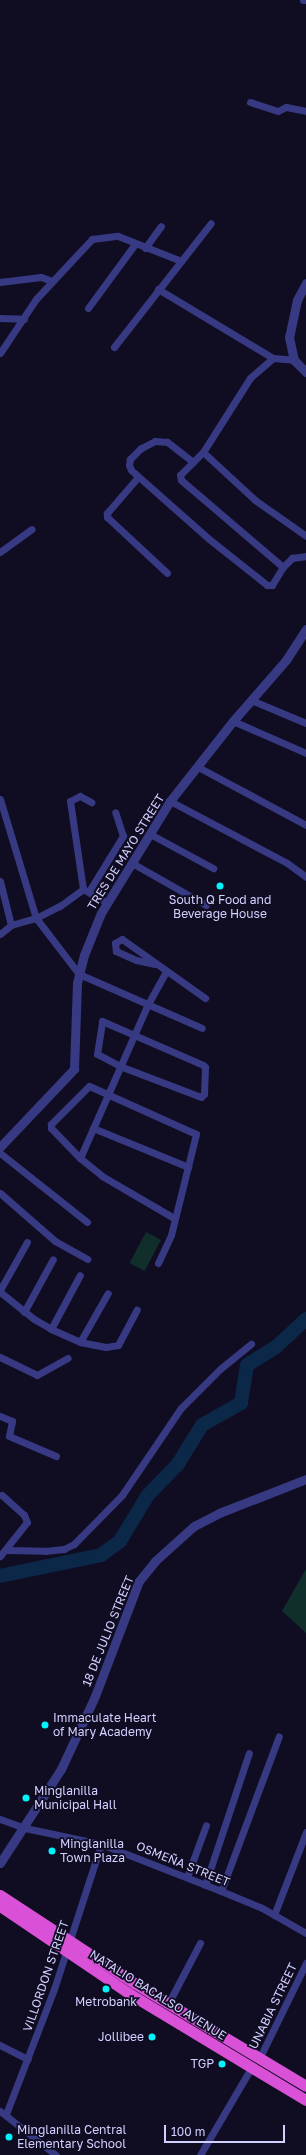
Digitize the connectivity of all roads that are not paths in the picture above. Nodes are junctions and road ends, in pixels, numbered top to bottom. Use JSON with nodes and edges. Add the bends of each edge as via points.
{"nodes":[{"id":1,"x":250,"y":102,"type":"dead end"},
{"id":2,"x":306,"y":111,"type":"edge"},
{"id":3,"x":211,"y":223,"type":"dead end"},
{"id":4,"x":161,"y":226,"type":"dead end"},
{"id":5,"x":135,"y":244,"type":"junction"},
{"id":6,"x":145,"y":248,"type":"junction"},
{"id":7,"x":181,"y":261,"type":"junction"},
{"id":8,"x":52,"y":281,"type":"junction"},
{"id":9,"x":0,"y":282,"type":"edge"},
{"id":10,"x":306,"y":283,"type":"edge"},
{"id":11,"x":158,"y":289,"type":"junction"},
{"id":12,"x":88,"y":308,"type":"dead end"},
{"id":13,"x":0,"y":318,"type":"edge"},
{"id":14,"x":24,"y":319,"type":"junction"},
{"id":15,"x":114,"y":347,"type":"dead end"},
{"id":16,"x":0,"y":353,"type":"edge"},
{"id":17,"x":273,"y":358,"type":"junction"},
{"id":18,"x":294,"y":360,"type":"junction"},
{"id":19,"x":306,"y":372,"type":"edge"},
{"id":20,"x":203,"y":452,"type":"junction"},
{"id":21,"x":193,"y":462,"type":"junction"},
{"id":22,"x":138,"y":477,"type":"junction"},
{"id":23,"x":32,"y":529,"type":"dead end"},
{"id":24,"x":306,"y":536,"type":"edge"},
{"id":25,"x":0,"y":552,"type":"edge"},
{"id":26,"x":306,"y":556,"type":"edge"},
{"id":27,"x":283,"y":567,"type":"junction"},
{"id":28,"x":167,"y":573,"type":"dead end"},
{"id":29,"x":306,"y":629,"type":"edge"},
{"id":30,"x":251,"y":700,"type":"junction"},
{"id":31,"x":233,"y":721,"type":"junction"},
{"id":32,"x":306,"y":723,"type":"edge"},
{"id":33,"x":306,"y":753,"type":"edge"},
{"id":34,"x":198,"y":767,"type":"junction"},
{"id":35,"x":0,"y":799,"type":"edge"},
{"id":36,"x":170,"y":801,"type":"junction"},
{"id":37,"x":91,"y":802,"type":"dead end"},
{"id":38,"x":115,"y":812,"type":"dead end"},
{"id":39,"x":306,"y":825,"type":"edge"},
{"id":40,"x":150,"y":834,"type":"junction"},
{"id":41,"x":132,"y":863,"type":"junction"},
{"id":42,"x":213,"y":868,"type":"dead end"},
{"id":43,"x":306,"y":877,"type":"edge"},
{"id":44,"x":0,"y":880,"type":"edge"},
{"id":45,"x":86,"y":890,"type":"junction"},
{"id":46,"x":107,"y":903,"type":"junction"},
{"id":47,"x":206,"y":905,"type":"dead end"},
{"id":48,"x":36,"y":918,"type":"junction"},
{"id":49,"x":11,"y":925,"type":"junction"},
{"id":50,"x":0,"y":934,"type":"edge"},
{"id":51,"x":154,"y":964,"type":"junction"},
{"id":52,"x":166,"y":972,"type":"junction"},
{"id":53,"x":79,"y":974,"type":"junction"},
{"id":54,"x":205,"y":998,"type":"dead end"},
{"id":55,"x":148,"y":1004,"type":"junction"},
{"id":56,"x":202,"y":1028,"type":"dead end"},
{"id":57,"x":134,"y":1037,"type":"junction"},
{"id":58,"x":120,"y":1066,"type":"junction"},
{"id":59,"x":108,"y":1096,"type":"junction"},
{"id":60,"x":93,"y":1128,"type":"junction"},
{"id":61,"x":0,"y":1147,"type":"edge"},
{"id":62,"x":0,"y":1153,"type":"edge"},
{"id":63,"x":80,"y":1158,"type":"junction"},
{"id":64,"x":188,"y":1168,"type":"junction"},
{"id":65,"x":0,"y":1192,"type":"edge"},
{"id":66,"x":174,"y":1218,"type":"junction"},
{"id":67,"x":87,"y":1222,"type":"dead end"},
{"id":68,"x":27,"y":1242,"type":"dead end"},
{"id":69,"x":54,"y":1259,"type":"dead end"},
{"id":70,"x":87,"y":1259,"type":"dead end"},
{"id":71,"x":158,"y":1263,"type":"dead end"},
{"id":72,"x":80,"y":1275,"type":"dead end"},
{"id":73,"x":0,"y":1291,"type":"edge"},
{"id":74,"x":108,"y":1292,"type":"dead end"},
{"id":75,"x":137,"y":1310,"type":"dead end"},
{"id":76,"x":24,"y":1312,"type":"junction"},
{"id":77,"x":51,"y":1329,"type":"junction"},
{"id":78,"x":80,"y":1342,"type":"junction"},
{"id":79,"x":251,"y":1344,"type":"dead end"},
{"id":80,"x":0,"y":1356,"type":"edge"},
{"id":81,"x":68,"y":1358,"type":"dead end"},
{"id":82,"x":0,"y":1416,"type":"edge"},
{"id":83,"x":56,"y":1456,"type":"dead end"},
{"id":84,"x":306,"y":1479,"type":"edge"},
{"id":85,"x":2,"y":1495,"type":"dead end"},
{"id":86,"x":6,"y":1550,"type":"junction"},
{"id":87,"x":0,"y":1556,"type":"edge"},
{"id":88,"x":279,"y":1736,"type":"dead end"},
{"id":89,"x":249,"y":1753,"type":"dead end"},
{"id":90,"x":0,"y":1819,"type":"edge"},
{"id":91,"x":206,"y":1825,"type":"dead end"},
{"id":92,"x":25,"y":1828,"type":"junction"},
{"id":93,"x":306,"y":1832,"type":"edge"},
{"id":94,"x":101,"y":1844,"type":"junction"},
{"id":95,"x":0,"y":1863,"type":"edge"},
{"id":96,"x":187,"y":1877,"type":"junction"},
{"id":97,"x":205,"y":1885,"type":"junction"},
{"id":98,"x":221,"y":1891,"type":"junction"},
{"id":99,"x":0,"y":1895,"type":"edge"},
{"id":100,"x":0,"y":1906,"type":"edge"},
{"id":101,"x":274,"y":1915,"type":"junction"},
{"id":102,"x":306,"y":1933,"type":"edge"},
{"id":103,"x":70,"y":1941,"type":"junction"},
{"id":104,"x":200,"y":1943,"type":"dead end"},
{"id":105,"x":66,"y":1951,"type":"junction"},
{"id":106,"x":306,"y":1963,"type":"edge"},
{"id":107,"x":168,"y":2004,"type":"junction"},
{"id":108,"x":0,"y":2045,"type":"edge"},
{"id":109,"x":28,"y":2059,"type":"junction"},
{"id":110,"x":259,"y":2059,"type":"junction"},
{"id":111,"x":251,"y":2068,"type":"junction"},
{"id":112,"x":306,"y":2086,"type":"edge"},
{"id":113,"x":306,"y":2100,"type":"edge"},
{"id":114,"x":3,"y":2113,"type":"edge"},
{"id":115,"x":56,"y":2155,"type":"edge"},
{"id":116,"x":200,"y":2155,"type":"edge"}],
"edges":[{"from":1,"to":2,"type":"street","via":[[278,111],[286,106]]},
{"from":3,"to":7,"type":"street"},
{"from":4,"to":6,"type":"street"},
{"from":5,"to":6,"type":"street"},
{"from":5,"to":8,"type":"street","via":[[118,236],[92,239]]},
{"from":5,"to":12,"type":"street"},
{"from":6,"to":7,"type":"street"},
{"from":7,"to":11,"type":"street"},
{"from":8,"to":9,"type":"street","via":[[41,277]]},
{"from":8,"to":14,"type":"street","via":[[36,299]]},
{"from":10,"to":18,"type":"street","via":[[296,300],[289,337]]},
{"from":11,"to":15,"type":"street"},
{"from":11,"to":17,"type":"street"},
{"from":13,"to":14,"type":"street"},
{"from":14,"to":16,"type":"street"},
{"from":17,"to":18,"type":"street"},
{"from":17,"to":20,"type":"street","via":[[250,378]]},
{"from":18,"to":19,"type":"street"},
{"from":20,"to":21,"type":"street"},
{"from":20,"to":24,"type":"street","via":[[255,500]]},
{"from":21,"to":22,"type":"street","via":[[167,442],[155,441],[130,459],[131,470]]},
{"from":21,"to":27,"type":"street","via":[[180,474],[181,480]]},
{"from":22,"to":27,"type":"street","via":[[267,585],[272,585]]},
{"from":22,"to":28,"type":"street","via":[[107,513],[107,517]]},
{"from":23,"to":25,"type":"street"},
{"from":26,"to":27,"type":"street","via":[[292,558]]},
{"from":29,"to":30,"type":"street","name":"TRES DE MAYO STREET","via":[[286,660]]},
{"from":30,"to":31,"type":"street","name":"TRES DE MAYO STREET"},
{"from":30,"to":32,"type":"street"},
{"from":31,"to":33,"type":"street"},
{"from":31,"to":34,"type":"street","name":"TRES DE MAYO STREET"},
{"from":34,"to":36,"type":"street","name":"TRES DE MAYO STREET"},
{"from":34,"to":39,"type":"street"},
{"from":35,"to":48,"type":"street"},
{"from":36,"to":40,"type":"street","name":"TRES DE MAYO STREET"},
{"from":36,"to":43,"type":"street","via":[[287,863]]},
{"from":37,"to":45,"type":"street","via":[[80,796],[70,801]]},
{"from":38,"to":45,"type":"street","via":[[124,836]]},
{"from":40,"to":41,"type":"street","name":"TRES DE MAYO STREET"},
{"from":40,"to":42,"type":"street"},
{"from":41,"to":46,"type":"street","name":"TRES DE MAYO STREET"},
{"from":41,"to":47,"type":"street"},
{"from":44,"to":49,"type":"street"},
{"from":45,"to":46,"type":"street"},
{"from":45,"to":48,"type":"street"},
{"from":46,"to":53,"type":"street","name":"TRES DE MAYO STREET","via":[[84,955]]},
{"from":48,"to":49,"type":"street"},
{"from":48,"to":53,"type":"street"},
{"from":49,"to":50,"type":"street"},
{"from":51,"to":51,"type":"street","via":[[122,938],[115,943],[116,951],[136,960]]},
{"from":51,"to":52,"type":"street"},
{"from":52,"to":54,"type":"street"},
{"from":52,"to":55,"type":"street"},
{"from":53,"to":55,"type":"street"},
{"from":53,"to":61,"type":"street","name":"TRES DE MAYO STREET","via":[[74,1069]]},
{"from":55,"to":56,"type":"street"},
{"from":55,"to":57,"type":"street"},
{"from":57,"to":58,"type":"street"},
{"from":57,"to":58,"type":"street","via":[[103,1021],[100,1023],[96,1053]]},
{"from":57,"to":58,"type":"street","via":[[203,1065],[204,1094],[201,1097]]},
{"from":58,"to":59,"type":"street"},
{"from":59,"to":60,"type":"street"},
{"from":59,"to":63,"type":"street","via":[[89,1086],[51,1124],[51,1128]]},
{"from":59,"to":64,"type":"street","via":[[195,1133]]},
{"from":60,"to":63,"type":"street"},
{"from":60,"to":64,"type":"street"},
{"from":62,"to":67,"type":"street"},
{"from":63,"to":66,"type":"street","via":[[102,1176]]},
{"from":64,"to":66,"type":"street"},
{"from":65,"to":70,"type":"street","via":[[55,1241]]},
{"from":66,"to":71,"type":"street","via":[[171,1235]]},
{"from":68,"to":73,"type":"street"},
{"from":69,"to":76,"type":"street"},
{"from":72,"to":77,"type":"street"},
{"from":73,"to":76,"type":"street"},
{"from":74,"to":78,"type":"street"},
{"from":75,"to":78,"type":"street","via":[[118,1345],[106,1347]]},
{"from":76,"to":77,"type":"street"},
{"from":77,"to":78,"type":"street"},
{"from":79,"to":86,"type":"street","via":[[220,1369],[181,1408],[122,1495],[74,1544],[64,1549],[45,1551]]},
{"from":80,"to":81,"type":"street","via":[[37,1375]]},
{"from":82,"to":83,"type":"street","via":[[12,1421],[9,1436]]},
{"from":84,"to":92,"type":"street","name":"18 DE JULIO STREET","via":[[219,1513],[194,1526],[155,1561],[139,1581],[95,1696],[61,1769]]},
{"from":85,"to":86,"type":"street","via":[[24,1515],[27,1522]]},
{"from":86,"to":87,"type":"street"},
{"from":88,"to":98,"type":"street"},
{"from":89,"to":97,"type":"street"},
{"from":90,"to":92,"type":"street","name":"OSMEÑA STREET"},
{"from":91,"to":96,"type":"street"},
{"from":92,"to":94,"type":"street","name":"OSMEÑA STREET"},
{"from":92,"to":95,"type":"street","name":"18 DE JULIO STREET"},
{"from":93,"to":101,"type":"street"},
{"from":94,"to":96,"type":"street","name":"OSMEÑA STREET"},
{"from":94,"to":103,"type":"street","name":"VILLORDON STREET"},
{"from":96,"to":97,"type":"street","name":"OSMEÑA STREET"},
{"from":97,"to":98,"type":"street","name":"OSMEÑA STREET"},
{"from":98,"to":101,"type":"street","name":"OSMEÑA STREET"},
{"from":99,"to":103,"type":"highway","name":"NATALIO BACALSO AVENUE"},
{"from":100,"to":105,"type":"highway","name":"NATALIO BACALSO AVENUE"},
{"from":101,"to":102,"type":"street","name":"OSMEÑA STREET"},
{"from":103,"to":105,"type":"street","name":"VILLORDON STREET"},
{"from":103,"to":107,"type":"highway","name":"NATALIO BACALSO AVENUE"},
{"from":104,"to":107,"type":"street"},
{"from":105,"to":109,"type":"street","name":"VILLORDON STREET"},
{"from":105,"to":111,"type":"highway","name":"NATALIO BACALSO AVENUE","via":[[159,2013]]},
{"from":106,"to":110,"type":"street","name":"UNABIA STREET"},
{"from":107,"to":110,"type":"highway","name":"NATALIO BACALSO AVENUE"},
{"from":108,"to":109,"type":"street"},
{"from":109,"to":114,"type":"street","name":"VILLORDON STREET"},
{"from":110,"to":112,"type":"highway","name":"NATALIO BACALSO AVENUE"},
{"from":111,"to":113,"type":"highway","name":"NATALIO BACALSO AVENUE"},
{"from":111,"to":116,"type":"street"},
{"from":114,"to":115,"type":"street"}]}
